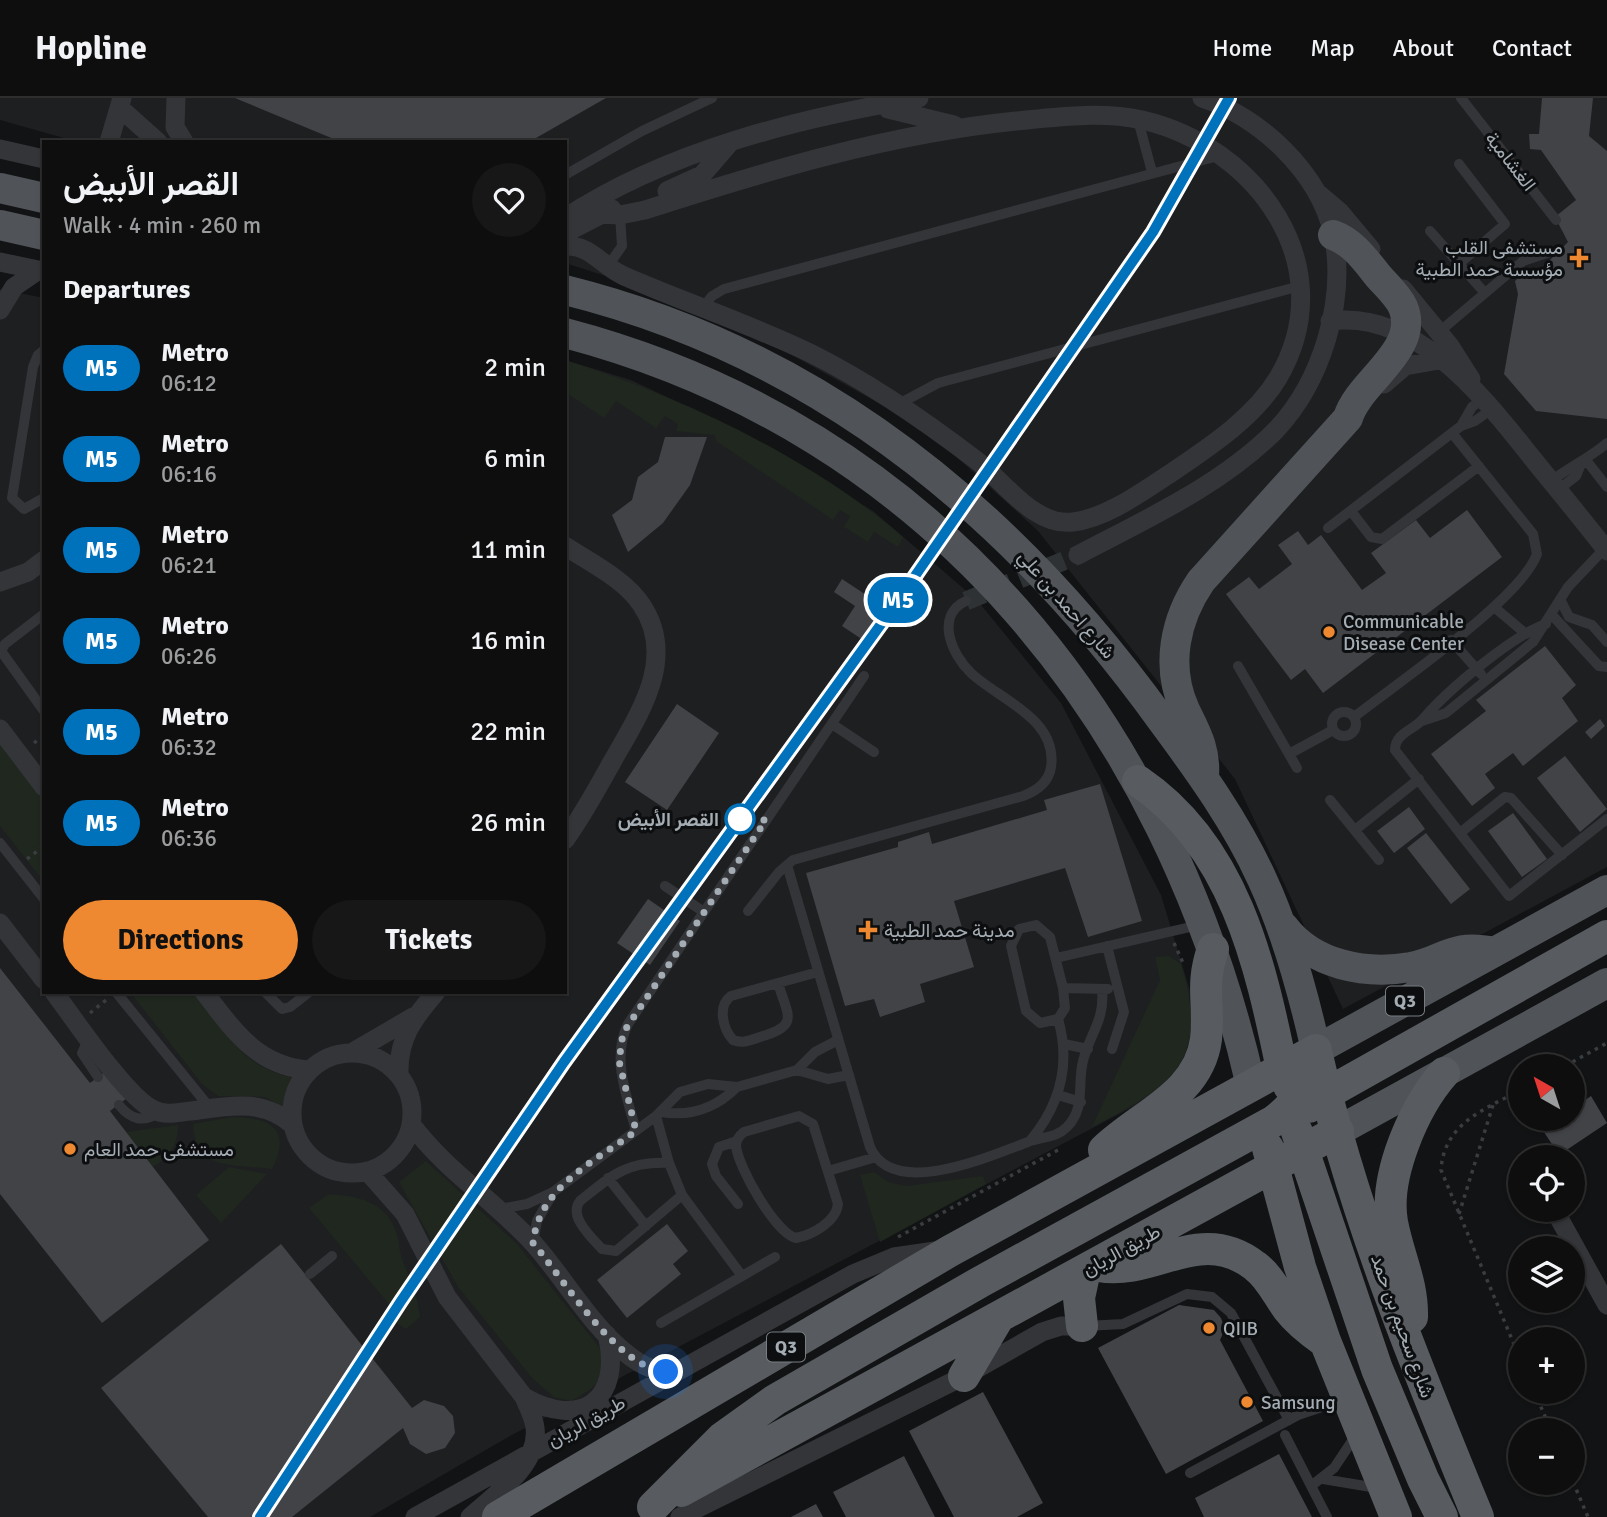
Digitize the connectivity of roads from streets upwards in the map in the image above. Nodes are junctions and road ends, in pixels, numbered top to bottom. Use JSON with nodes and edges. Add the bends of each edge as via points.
{"nodes":[{"id":1,"x":142,"y":98,"type":"edge"},
{"id":2,"x":176,"y":98,"type":"edge"},
{"id":3,"x":919,"y":98,"type":"edge"},
{"id":4,"x":1202,"y":98,"type":"edge"},
{"id":5,"x":1235,"y":98,"type":"edge"},
{"id":6,"x":870,"y":106,"type":"junction"},
{"id":7,"x":125,"y":107,"type":"edge"},
{"id":8,"x":1243,"y":117,"type":"junction"},
{"id":9,"x":958,"y":127,"type":"junction"},
{"id":10,"x":109,"y":140,"type":"edge"},
{"id":11,"x":156,"y":140,"type":"edge"},
{"id":12,"x":183,"y":140,"type":"edge"},
{"id":13,"x":728,"y":145,"type":"junction"},
{"id":14,"x":0,"y":149,"type":"edge"},
{"id":15,"x":42,"y":159,"type":"edge"},
{"id":16,"x":0,"y":188,"type":"edge"},
{"id":17,"x":1313,"y":190,"type":"junction"},
{"id":18,"x":42,"y":198,"type":"edge"},
{"id":19,"x":599,"y":214,"type":"junction"},
{"id":20,"x":567,"y":217,"type":"edge"},
{"id":21,"x":0,"y":225,"type":"edge"},
{"id":22,"x":567,"y":232,"type":"edge"},
{"id":23,"x":1333,"y":234,"type":"junction"},
{"id":24,"x":42,"y":235,"type":"edge"},
{"id":25,"x":567,"y":246,"type":"edge"},
{"id":26,"x":0,"y":262,"type":"edge"},
{"id":27,"x":41,"y":271,"type":"edge"},
{"id":28,"x":567,"y":291,"type":"edge"},
{"id":29,"x":0,"y":310,"type":"edge"},
{"id":30,"x":1330,"y":321,"type":"junction"},
{"id":31,"x":567,"y":333,"type":"edge"},
{"id":32,"x":1403,"y":334,"type":"junction"},
{"id":33,"x":1439,"y":360,"type":"junction"},
{"id":34,"x":1484,"y":399,"type":"junction"},
{"id":35,"x":1348,"y":418,"type":"junction"},
{"id":36,"x":567,"y":547,"type":"edge"},
{"id":37,"x":1606,"y":550,"type":"edge"},
{"id":38,"x":1078,"y":555,"type":"tunnel mouth"},
{"id":39,"x":42,"y":560,"type":"edge"},
{"id":40,"x":0,"y":582,"type":"edge"},
{"id":41,"x":0,"y":729,"type":"edge"},
{"id":42,"x":1203,"y":777,"type":"junction"},
{"id":43,"x":1138,"y":781,"type":"junction"},
{"id":44,"x":42,"y":784,"type":"edge"},
{"id":45,"x":567,"y":837,"type":"edge"},
{"id":46,"x":1607,"y":890,"type":"edge"},
{"id":47,"x":1278,"y":917,"type":"junction"},
{"id":48,"x":0,"y":923,"type":"edge"},
{"id":49,"x":1208,"y":936,"type":"junction"},
{"id":50,"x":1607,"y":936,"type":"edge"},
{"id":51,"x":1494,"y":952,"type":"junction"},
{"id":52,"x":42,"y":976,"type":"edge"},
{"id":53,"x":1607,"y":983,"type":"edge"},
{"id":54,"x":56,"y":994,"type":"edge"},
{"id":55,"x":206,"y":994,"type":"edge"},
{"id":56,"x":434,"y":994,"type":"edge"},
{"id":57,"x":416,"y":1015,"type":"junction"},
{"id":58,"x":1316,"y":1050,"type":"junction"},
{"id":59,"x":353,"y":1052,"type":"junction"},
{"id":60,"x":1282,"y":1069,"type":"junction"},
{"id":61,"x":309,"y":1070,"type":"junction"},
{"id":62,"x":1444,"y":1073,"type":"junction"},
{"id":63,"x":399,"y":1074,"type":"junction"},
{"id":64,"x":1251,"y":1086,"type":"junction"},
{"id":65,"x":1296,"y":1117,"type":"junction"},
{"id":66,"x":411,"y":1124,"type":"junction"},
{"id":67,"x":293,"y":1125,"type":"junction"},
{"id":68,"x":1338,"y":1131,"type":"junction"},
{"id":69,"x":1274,"y":1167,"type":"junction"},
{"id":70,"x":366,"y":1171,"type":"junction"},
{"id":71,"x":1077,"y":1181,"type":"junction"},
{"id":72,"x":1561,"y":1222,"type":"edge"},
{"id":73,"x":950,"y":1251,"type":"junction"},
{"id":74,"x":1090,"y":1267,"type":"junction"},
{"id":75,"x":1607,"y":1305,"type":"edge"},
{"id":76,"x":1000,"y":1316,"type":"junction"},
{"id":77,"x":1082,"y":1326,"type":"joint"},
{"id":78,"x":606,"y":1334,"type":"junction"},
{"id":79,"x":1325,"y":1341,"type":"junction"},
{"id":80,"x":1409,"y":1343,"type":"junction"},
{"id":81,"x":676,"y":1372,"type":"junction"},
{"id":82,"x":964,"y":1376,"type":"junction"},
{"id":83,"x":524,"y":1397,"type":"junction"},
{"id":84,"x":531,"y":1452,"type":"junction"},
{"id":85,"x":1391,"y":1504,"type":"edge"},
{"id":86,"x":713,"y":1508,"type":"edge"},
{"id":87,"x":655,"y":1514,"type":"edge"},
{"id":88,"x":415,"y":1517,"type":"edge"},
{"id":89,"x":470,"y":1517,"type":"edge"},
{"id":90,"x":498,"y":1517,"type":"edge"},
{"id":91,"x":1442,"y":1517,"type":"edge"},
{"id":92,"x":1478,"y":1517,"type":"edge"}],
"edges":[{"from":1,"to":7,"type":"street"},
{"from":2,"to":12,"type":"street","via":[[175,127]]},
{"from":3,"to":6,"type":"street"},
{"from":4,"to":8,"type":"street"},
{"from":5,"to":8,"type":"street"},
{"from":6,"to":9,"type":"street","via":[[915,113]]},
{"from":6,"to":13,"type":"street"},
{"from":7,"to":10,"type":"street"},
{"from":7,"to":11,"type":"street"},
{"from":8,"to":17,"type":"street","via":[[1281,147]]},
{"from":9,"to":19,"type":"street","via":[[864,146],[620,215]]},
{"from":9,"to":25,"type":"street","via":[[1066,116],[1138,119],[1191,136],[1252,181],[1277,215],[1291,248],[1300,286],[1298,325],[1286,361],[1268,392],[1211,446],[1086,520],[1065,523],[1036,513],[996,475],[897,405],[816,356],[626,277],[586,249]]},
{"from":13,"to":19,"type":"street","via":[[712,166],[691,182]]},
{"from":13,"to":20,"type":"street","via":[[641,177]]},
{"from":14,"to":15,"type":"street"},
{"from":16,"to":18,"type":"main road"},
{"from":17,"to":23,"type":"street"},
{"from":17,"to":34,"type":"street","via":[[1340,212],[1439,332]]},
{"from":19,"to":22,"type":"street"},
{"from":21,"to":24,"type":"main road"},
{"from":23,"to":30,"type":"street","via":[[1336,269]]},
{"from":23,"to":32,"type":"main road","via":[[1352,245],[1401,303]]},
{"from":26,"to":27,"type":"street"},
{"from":27,"to":29,"type":"street","via":[[14,287]]},
{"from":28,"to":42,"type":"main road","name":"شارع احمد بن علي","via":[[661,320],[744,356],[823,398],[916,460],[979,511],[1042,573],[1116,659]]},
{"from":30,"to":32,"type":"street","via":[[1367,321]]},
{"from":30,"to":38,"type":"street","via":[[1311,379],[1290,413],[1262,443],[1180,501]]},
{"from":31,"to":43,"type":"main road","name":"شارع احمد بن علي","via":[[727,393],[806,435],[894,494],[958,548],[1027,620],[1087,700]]},
{"from":32,"to":33,"type":"street"},
{"from":32,"to":35,"type":"main road"},
{"from":33,"to":34,"type":"street"},
{"from":33,"to":35,"type":"street","via":[[1398,370]]},
{"from":34,"to":37,"type":"street"},
{"from":35,"to":42,"type":"main road","via":[[1201,581],[1184,610],[1175,643],[1175,677],[1204,750]]},
{"from":36,"to":45,"type":"street","via":[[631,592],[648,614],[657,654],[652,682],[637,718]]},
{"from":39,"to":40,"type":"street"},
{"from":41,"to":44,"type":"street"},
{"from":42,"to":47,"type":"main road","name":"شارع احمد بن علي","via":[[1244,844]]},
{"from":43,"to":49,"type":"main road","name":"شارع احمد بن علي","via":[[1181,866]]},
{"from":43,"to":60,"type":"highway","via":[[1185,820],[1222,876],[1253,949]]},
{"from":46,"to":51,"type":"main road","name":"طريق الريان","number":"Q3"},
{"from":47,"to":51,"type":"main road","via":[[1302,946],[1324,960],[1348,966],[1410,967],[1455,950]]},
{"from":47,"to":58,"type":"main road","name":"شارع احمد بن علي"},
{"from":48,"to":52,"type":"street"},
{"from":49,"to":64,"type":"main road","name":"شارع احمد بن علي"},
{"from":49,"to":71,"type":"highway","via":[[1206,1040],[1194,1073],[1179,1092],[1110,1145]]},
{"from":50,"to":65,"type":"highway"},
{"from":51,"to":58,"type":"main road","name":"طريق الريان","number":"Q3"},
{"from":53,"to":62,"type":"main road"},
{"from":54,"to":67,"type":"street","via":[[137,1097],[160,1112],[256,1105]]},
{"from":55,"to":61,"type":"street","via":[[249,1047],[283,1066]]},
{"from":56,"to":57,"type":"street"},
{"from":57,"to":59,"type":"street"},
{"from":57,"to":63,"type":"street","via":[[401,1042]]},
{"from":58,"to":60,"type":"highway","name":"طريق الريان","number":"Q3"},
{"from":58,"to":65,"type":"highway","name":"شارع احمد بن علي"},
{"from":59,"to":61,"type":"street","via":[[330,1057]]},
{"from":59,"to":63,"type":"street","via":[[379,1058]]},
{"from":60,"to":64,"type":"highway","name":"طريق الريان","number":"Q3"},
{"from":60,"to":65,"type":"highway"},
{"from":61,"to":67,"type":"street","via":[[296,1090]]},
{"from":62,"to":68,"type":"main road"},
{"from":62,"to":80,"type":"highway","via":[[1416,1112],[1392,1193],[1393,1226],[1410,1285]]},
{"from":63,"to":66,"type":"street","via":[[411,1098]]},
{"from":64,"to":65,"type":"highway","name":"شارع احمد بن علي"},
{"from":64,"to":71,"type":"highway","name":"طريق الريان","number":"Q3"},
{"from":65,"to":68,"type":"highway","name":"شارع احمد بن علي"},
{"from":65,"to":69,"type":"highway"},
{"from":65,"to":87,"type":"highway","via":[[982,1281],[775,1400],[722,1438]]},
{"from":65,"to":91,"type":"highway","via":[[1380,1376]]},
{"from":66,"to":70,"type":"street","via":[[396,1154]]},
{"from":66,"to":78,"type":"street","via":[[441,1161],[533,1243]]},
{"from":67,"to":70,"type":"street","via":[[302,1147],[319,1164],[342,1173]]},
{"from":68,"to":80,"type":"highway","name":"شارع سحيم بن حمد"},
{"from":69,"to":74,"type":"highway","name":"طريق الريان"},
{"from":69,"to":79,"type":"highway"},
{"from":70,"to":83,"type":"street","via":[[405,1214],[447,1297]]},
{"from":71,"to":73,"type":"highway","name":"طريق الريان","number":"Q3"},
{"from":72,"to":75,"type":"street"},
{"from":73,"to":81,"type":"street","name":"طريق الريان","via":[[916,1252],[873,1264]]},
{"from":73,"to":90,"type":"highway","name":"طريق الريان","number":"Q3"},
{"from":74,"to":76,"type":"highway","name":"طريق الريان"},
{"from":74,"to":77,"type":"highway","via":[[1079,1298]]},
{"from":74,"to":79,"type":"highway","via":[[1133,1267],[1181,1251],[1224,1251],[1255,1266],[1298,1321]]},
{"from":76,"to":82,"type":"highway"},
{"from":76,"to":87,"type":"highway","name":"طريق الريان"},
{"from":77,"to":82,"type":"street","via":[[1042,1332]]},
{"from":78,"to":81,"type":"street","via":[[646,1367]]},
{"from":78,"to":83,"type":"street","via":[[612,1362],[610,1380],[594,1402],[564,1412]]},
{"from":79,"to":85,"type":"highway"},
{"from":80,"to":92,"type":"highway","name":"شارع سحيم بن حمد"},
{"from":81,"to":84,"type":"street","name":"طريق الريان"},
{"from":82,"to":86,"type":"street"},
{"from":83,"to":84,"type":"street","via":[[535,1429]]},
{"from":84,"to":88,"type":"street","name":"طريق الريان"},
{"from":84,"to":89,"type":"street","via":[[513,1478]]},
{"from":86,"to":87,"type":"street"}]}
